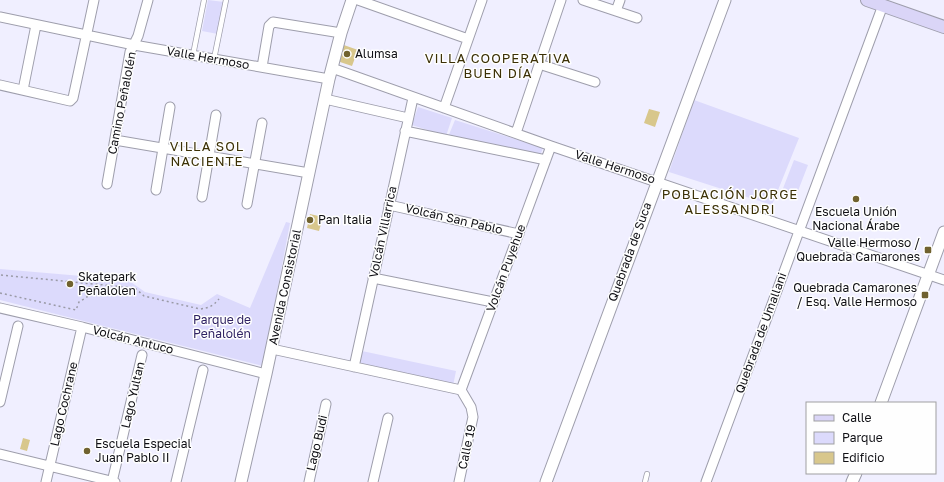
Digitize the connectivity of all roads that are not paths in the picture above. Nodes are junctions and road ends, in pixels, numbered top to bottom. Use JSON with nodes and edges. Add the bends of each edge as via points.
{"nodes":[{"id":1,"x":94,"y":0,"type":"edge"},
{"id":2,"x":148,"y":0,"type":"edge"},
{"id":3,"x":204,"y":0,"type":"edge"},
{"id":4,"x":226,"y":0,"type":"edge"},
{"id":5,"x":352,"y":0,"type":"edge"},
{"id":6,"x":358,"y":0,"type":"edge"},
{"id":7,"x":482,"y":0,"type":"edge"},
{"id":8,"x":561,"y":0,"type":"edge"},
{"id":9,"x":583,"y":0,"type":"edge"},
{"id":10,"x":620,"y":0,"type":"edge"},
{"id":11,"x":725,"y":0,"type":"edge"},
{"id":12,"x":868,"y":0,"type":"edge"},
{"id":13,"x":884,"y":2,"type":"edge"},
{"id":14,"x":616,"y":11,"type":"junction"},
{"id":15,"x":0,"y":18,"type":"edge"},
{"id":16,"x":637,"y":18,"type":"dead end"},
{"id":17,"x":36,"y":25,"type":"junction"},
{"id":18,"x":944,"y":26,"type":"edge"},
{"id":19,"x":341,"y":33,"type":"junction"},
{"id":20,"x":86,"y":36,"type":"junction"},
{"id":21,"x":468,"y":39,"type":"junction"},
{"id":22,"x":134,"y":45,"type":"junction"},
{"id":23,"x":193,"y":55,"type":"junction"},
{"id":24,"x":214,"y":59,"type":"junction"},
{"id":25,"x":539,"y":64,"type":"junction"},
{"id":26,"x":262,"y":67,"type":"junction"},
{"id":27,"x":330,"y":74,"type":"junction"},
{"id":28,"x":595,"y":82,"type":"dead end"},
{"id":29,"x":0,"y":85,"type":"edge"},
{"id":30,"x":23,"y":90,"type":"junction"},
{"id":31,"x":413,"y":98,"type":"junction"},
{"id":32,"x":325,"y":100,"type":"junction"},
{"id":33,"x":170,"y":107,"type":"dead end"},
{"id":34,"x":444,"y":108,"type":"junction"},
{"id":35,"x":216,"y":115,"type":"dead end"},
{"id":36,"x":408,"y":118,"type":"junction"},
{"id":37,"x":262,"y":123,"type":"dead end"},
{"id":38,"x":405,"y":131,"type":"junction"},
{"id":39,"x":516,"y":133,"type":"junction"},
{"id":40,"x":115,"y":140,"type":"junction"},
{"id":41,"x":551,"y":146,"type":"junction"},
{"id":42,"x":164,"y":148,"type":"junction"},
{"id":43,"x":209,"y":156,"type":"junction"},
{"id":44,"x":546,"y":160,"type":"junction"},
{"id":45,"x":254,"y":164,"type":"junction"},
{"id":46,"x":309,"y":173,"type":"junction"},
{"id":47,"x":657,"y":181,"type":"junction"},
{"id":48,"x":107,"y":184,"type":"dead end"},
{"id":49,"x":156,"y":190,"type":"dead end"},
{"id":50,"x":202,"y":197,"type":"dead end"},
{"id":51,"x":247,"y":204,"type":"dead end"},
{"id":52,"x":389,"y":204,"type":"junction"},
{"id":53,"x":799,"y":230,"type":"junction"},
{"id":54,"x":944,"y":232,"type":"edge"},
{"id":55,"x":518,"y":234,"type":"junction"},
{"id":56,"x":928,"y":274,"type":"junction"},
{"id":57,"x":373,"y":278,"type":"junction"},
{"id":58,"x":944,"y":280,"type":"edge"},
{"id":59,"x":493,"y":302,"type":"junction"},
{"id":60,"x":0,"y":308,"type":"edge"},
{"id":61,"x":18,"y":326,"type":"dead end"},
{"id":62,"x":82,"y":327,"type":"junction"},
{"id":63,"x":272,"y":349,"type":"junction"},
{"id":64,"x":142,"y":355,"type":"dead end"},
{"id":65,"x":354,"y":367,"type":"junction"},
{"id":66,"x":203,"y":370,"type":"dead end"},
{"id":67,"x":266,"y":374,"type":"junction"},
{"id":68,"x":461,"y":390,"type":"junction"},
{"id":69,"x":0,"y":402,"type":"edge"},
{"id":70,"x":881,"y":402,"type":"edge"},
{"id":71,"x":326,"y":404,"type":"dead end"},
{"id":72,"x":388,"y":418,"type":"dead end"},
{"id":73,"x":0,"y":454,"type":"edge"},
{"id":74,"x":50,"y":466,"type":"junction"},
{"id":75,"x":647,"y":474,"type":"dead end"},
{"id":76,"x":46,"y":482,"type":"edge"},
{"id":77,"x":113,"y":482,"type":"edge"},
{"id":78,"x":176,"y":482,"type":"edge"},
{"id":79,"x":241,"y":482,"type":"edge"},
{"id":80,"x":308,"y":482,"type":"edge"},
{"id":81,"x":373,"y":482,"type":"edge"},
{"id":82,"x":459,"y":482,"type":"edge"},
{"id":83,"x":546,"y":482,"type":"edge"},
{"id":84,"x":645,"y":482,"type":"edge"},
{"id":85,"x":706,"y":482,"type":"edge"}],
"edges":[{"from":1,"to":20,"type":"street"},
{"from":2,"to":22,"type":"street","name":"Camino Peñalolén"},
{"from":3,"to":23,"type":"lane"},
{"from":4,"to":24,"type":"lane"},
{"from":5,"to":19,"type":"street","name":"Avenida Consistorial"},
{"from":6,"to":21,"type":"street"},
{"from":7,"to":21,"type":"street"},
{"from":8,"to":25,"type":"street"},
{"from":9,"to":14,"type":"street"},
{"from":10,"to":14,"type":"street"},
{"from":11,"to":47,"type":"street","name":"Quebrada de Suca"},
{"from":12,"to":13,"type":"main road"},
{"from":13,"to":18,"type":"main road"},
{"from":13,"to":53,"type":"street","name":"Quebrada de Umallani"},
{"from":14,"to":16,"type":"street"},
{"from":15,"to":17,"type":"street","name":"Valle Hermoso"},
{"from":17,"to":20,"type":"street","name":"Valle Hermoso"},
{"from":17,"to":30,"type":"street"},
{"from":19,"to":26,"type":"street","via":[[273,22],[269,26]]},
{"from":19,"to":27,"type":"street","name":"Avenida Consistorial"},
{"from":20,"to":22,"type":"street","name":"Valle Hermoso"},
{"from":20,"to":30,"type":"street","via":[[73,98],[70,100]]},
{"from":21,"to":34,"type":"street"},
{"from":22,"to":23,"type":"street","name":"Valle Hermoso"},
{"from":22,"to":40,"type":"street","name":"Camino Peñalolén","via":[[130,52]]},
{"from":23,"to":24,"type":"street","name":"Valle Hermoso"},
{"from":24,"to":26,"type":"street","name":"Valle Hermoso"},
{"from":25,"to":28,"type":"street"},
{"from":25,"to":39,"type":"street"},
{"from":26,"to":27,"type":"street","name":"Valle Hermoso"},
{"from":27,"to":31,"type":"street","name":"Valle Hermoso"},
{"from":27,"to":32,"type":"street","name":"Avenida Consistorial"},
{"from":29,"to":30,"type":"street"},
{"from":31,"to":34,"type":"street","name":"Valle Hermoso"},
{"from":31,"to":36,"type":"street","name":"Volcán Villarrica"},
{"from":32,"to":36,"type":"street"},
{"from":32,"to":46,"type":"street","name":"Avenida Consistorial"},
{"from":33,"to":42,"type":"street"},
{"from":34,"to":39,"type":"street","name":"Valle Hermoso"},
{"from":35,"to":43,"type":"street"},
{"from":36,"to":38,"type":"street","name":"Volcán Villarrica"},
{"from":37,"to":45,"type":"street"},
{"from":38,"to":44,"type":"street"},
{"from":38,"to":52,"type":"street","name":"Volcán Villarrica"},
{"from":39,"to":41,"type":"street","name":"Valle Hermoso"},
{"from":40,"to":42,"type":"street"},
{"from":40,"to":48,"type":"street","name":"Camino Peñalolén"},
{"from":41,"to":44,"type":"street","name":"Volcán Puyehue"},
{"from":41,"to":47,"type":"street","name":"Valle Hermoso"},
{"from":42,"to":43,"type":"street"},
{"from":42,"to":49,"type":"street"},
{"from":43,"to":45,"type":"street"},
{"from":43,"to":50,"type":"street"},
{"from":44,"to":55,"type":"street","name":"Volcán Puyehue"},
{"from":45,"to":46,"type":"street"},
{"from":45,"to":51,"type":"street"},
{"from":46,"to":63,"type":"street","name":"Avenida Consistorial"},
{"from":47,"to":53,"type":"street","name":"Valle Hermoso"},
{"from":47,"to":83,"type":"street","name":"Quebrada de Suca"},
{"from":52,"to":55,"type":"street","name":"Volcán San Pablo"},
{"from":52,"to":57,"type":"street","name":"Volcán Villarrica"},
{"from":53,"to":56,"type":"street","name":"Valle Hermoso"},
{"from":53,"to":85,"type":"street","name":"Quebrada de Umallani"},
{"from":54,"to":56,"type":"street"},
{"from":55,"to":59,"type":"street","name":"Volcán Puyehue"},
{"from":56,"to":58,"type":"street","name":"Valle Hermoso"},
{"from":56,"to":70,"type":"street"},
{"from":57,"to":59,"type":"street"},
{"from":57,"to":65,"type":"street","name":"Volcán Villarrica"},
{"from":59,"to":68,"type":"street","name":"Volcán Puyehue"},
{"from":60,"to":62,"type":"street","name":"Volcán Antuco"},
{"from":61,"to":69,"type":"street"},
{"from":62,"to":67,"type":"street","name":"Volcán Antuco"},
{"from":62,"to":74,"type":"street","name":"Lago Cochrane"},
{"from":63,"to":65,"type":"street"},
{"from":63,"to":67,"type":"street","name":"Avenida Consistorial"},
{"from":64,"to":77,"type":"street","name":"Lago Yultan"},
{"from":65,"to":68,"type":"street"},
{"from":66,"to":78,"type":"street"},
{"from":67,"to":79,"type":"street","name":"Avenida Consistorial"},
{"from":68,"to":82,"type":"street","name":"Calle 19","via":[[473,416]]},
{"from":71,"to":80,"type":"street","name":"Lago Budi"},
{"from":72,"to":81,"type":"street"},
{"from":73,"to":74,"type":"street"},
{"from":74,"to":76,"type":"street","name":"Lago Cochrane"},
{"from":74,"to":77,"type":"street"},
{"from":75,"to":84,"type":"lane"}]}
